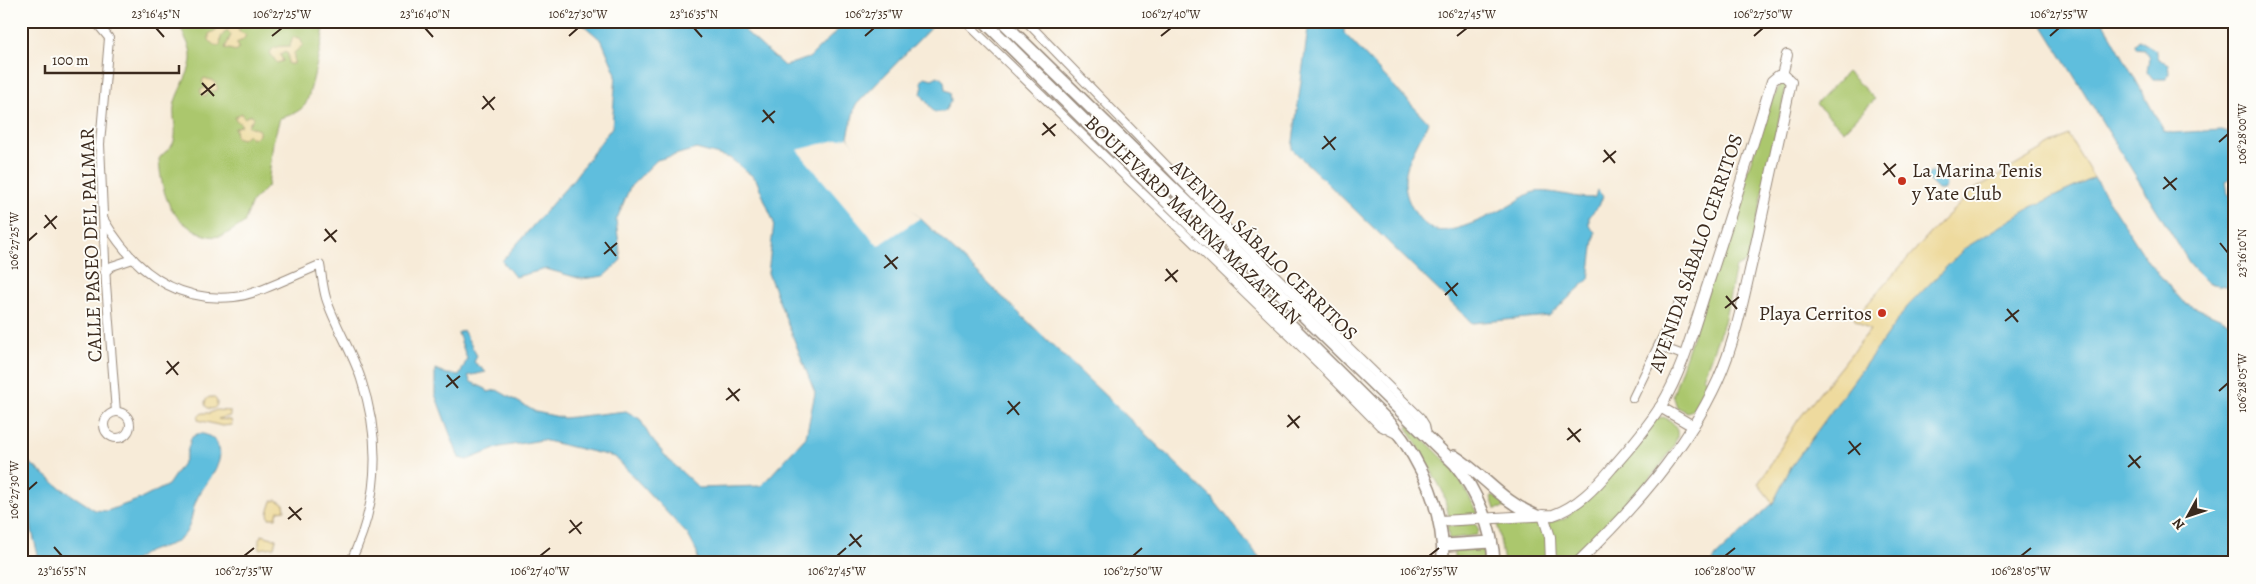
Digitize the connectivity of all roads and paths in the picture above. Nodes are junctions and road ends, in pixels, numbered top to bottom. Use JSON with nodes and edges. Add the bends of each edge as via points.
{"nodes":[{"id":1,"x":95,"y":21,"type":"edge"},
{"id":2,"x":968,"y":21,"type":"edge"},
{"id":3,"x":984,"y":21,"type":"edge"},
{"id":4,"x":1002,"y":21,"type":"edge"},
{"id":5,"x":1026,"y":21,"type":"edge"},
{"id":6,"x":1787,"y":55,"type":"dead end"},
{"id":7,"x":1782,"y":75,"type":"junction"},
{"id":8,"x":104,"y":220,"type":"junction"},
{"id":9,"x":1236,"y":242,"type":"junction"},
{"id":10,"x":132,"y":259,"type":"junction"},
{"id":11,"x":1220,"y":261,"type":"junction"},
{"id":12,"x":105,"y":272,"type":"junction"},
{"id":13,"x":1678,"y":305,"type":"dead end"},
{"id":14,"x":1660,"y":346,"type":"junction"},
{"id":15,"x":1684,"y":355,"type":"junction"},
{"id":16,"x":1632,"y":398,"type":"dead end"},
{"id":17,"x":1660,"y":407,"type":"junction"},
{"id":18,"x":116,"y":412,"type":"dead end"},
{"id":19,"x":1692,"y":426,"type":"junction"},
{"id":20,"x":1440,"y":449,"type":"junction"},
{"id":21,"x":1539,"y":515,"type":"junction"},
{"id":22,"x":1484,"y":517,"type":"junction"},
{"id":23,"x":1440,"y":522,"type":"junction"},
{"id":24,"x":1491,"y":542,"type":"junction"},
{"id":25,"x":1444,"y":545,"type":"junction"},
{"id":26,"x":350,"y":563,"type":"edge"},
{"id":27,"x":1444,"y":563,"type":"edge"},
{"id":28,"x":1494,"y":563,"type":"edge"},
{"id":29,"x":1551,"y":563,"type":"edge"},
{"id":30,"x":1578,"y":563,"type":"edge"}],
"edges":[{"from":1,"to":8,"type":"street","name":"CALLE PASEO DEL PALMAR","via":[[108,38],[100,144]]},
{"from":2,"to":11,"type":"street","name":"BOULEVARD MARINA MAZATLÁN"},
{"from":3,"to":11,"type":"main road","name":"AVENIDA SÁBALO CERRITOS","via":[[1139,174]]},
{"from":4,"to":9,"type":"main road","name":"AVENIDA SÁBALO CERRITOS","via":[[1149,164]]},
{"from":5,"to":9,"type":"street","name":"BOULEVARD MARINA MAZATLÁN"},
{"from":6,"to":7,"type":"street","name":"AVENIDA SÁBALO CERRITOS"},
{"from":7,"to":15,"type":"street","name":"AVENIDA SÁBALO CERRITOS","via":[[1772,81]]},
{"from":7,"to":19,"type":"street","name":"AVENIDA SÁBALO CERRITOS","via":[[1791,82],[1742,306],[1725,363]]},
{"from":8,"to":10,"type":"street"},
{"from":8,"to":12,"type":"street","name":"CALLE PASEO DEL PALMAR"},
{"from":9,"to":20,"type":"main road","name":"AVENIDA SÁBALO CERRITOS"},
{"from":10,"to":12,"type":"street"},
{"from":10,"to":26,"type":"street","via":[[161,283],[214,297],[247,294],[320,265],[326,299],[361,378],[373,423],[376,454],[371,509]]},
{"from":11,"to":23,"type":"main road","name":"AVENIDA SÁBALO CERRITOS","via":[[1360,392],[1400,436],[1427,483]]},
{"from":12,"to":18,"type":"street","name":"CALLE PASEO DEL PALMAR"},
{"from":13,"to":14,"type":"street"},
{"from":14,"to":15,"type":"street"},
{"from":14,"to":16,"type":"street"},
{"from":15,"to":17,"type":"street","name":"AVENIDA SÁBALO CERRITOS"},
{"from":17,"to":19,"type":"street"},
{"from":17,"to":21,"type":"street","name":"AVENIDA SÁBALO CERRITOS","via":[[1603,478],[1578,502],[1562,512]]},
{"from":19,"to":30,"type":"street","name":"AVENIDA SÁBALO CERRITOS","via":[[1656,478]]},
{"from":20,"to":21,"type":"main road","via":[[1469,467],[1514,505]]},
{"from":20,"to":22,"type":"main road","name":"AVENIDA SÁBALO CERRITOS","via":[[1461,472]]},
{"from":21,"to":22,"type":"street","name":"AVENIDA SÁBALO CERRITOS"},
{"from":21,"to":29,"type":"street","via":[[1550,537]]},
{"from":22,"to":23,"type":"street","name":"AVENIDA SÁBALO CERRITOS"},
{"from":22,"to":24,"type":"main road","name":"AVENIDA SÁBALO CERRITOS"},
{"from":23,"to":25,"type":"main road","name":"AVENIDA SÁBALO CERRITOS"},
{"from":24,"to":25,"type":"main road"},
{"from":24,"to":28,"type":"main road","name":"AVENIDA SÁBALO CERRITOS"},
{"from":25,"to":27,"type":"main road","name":"AVENIDA SÁBALO CERRITOS"}]}
